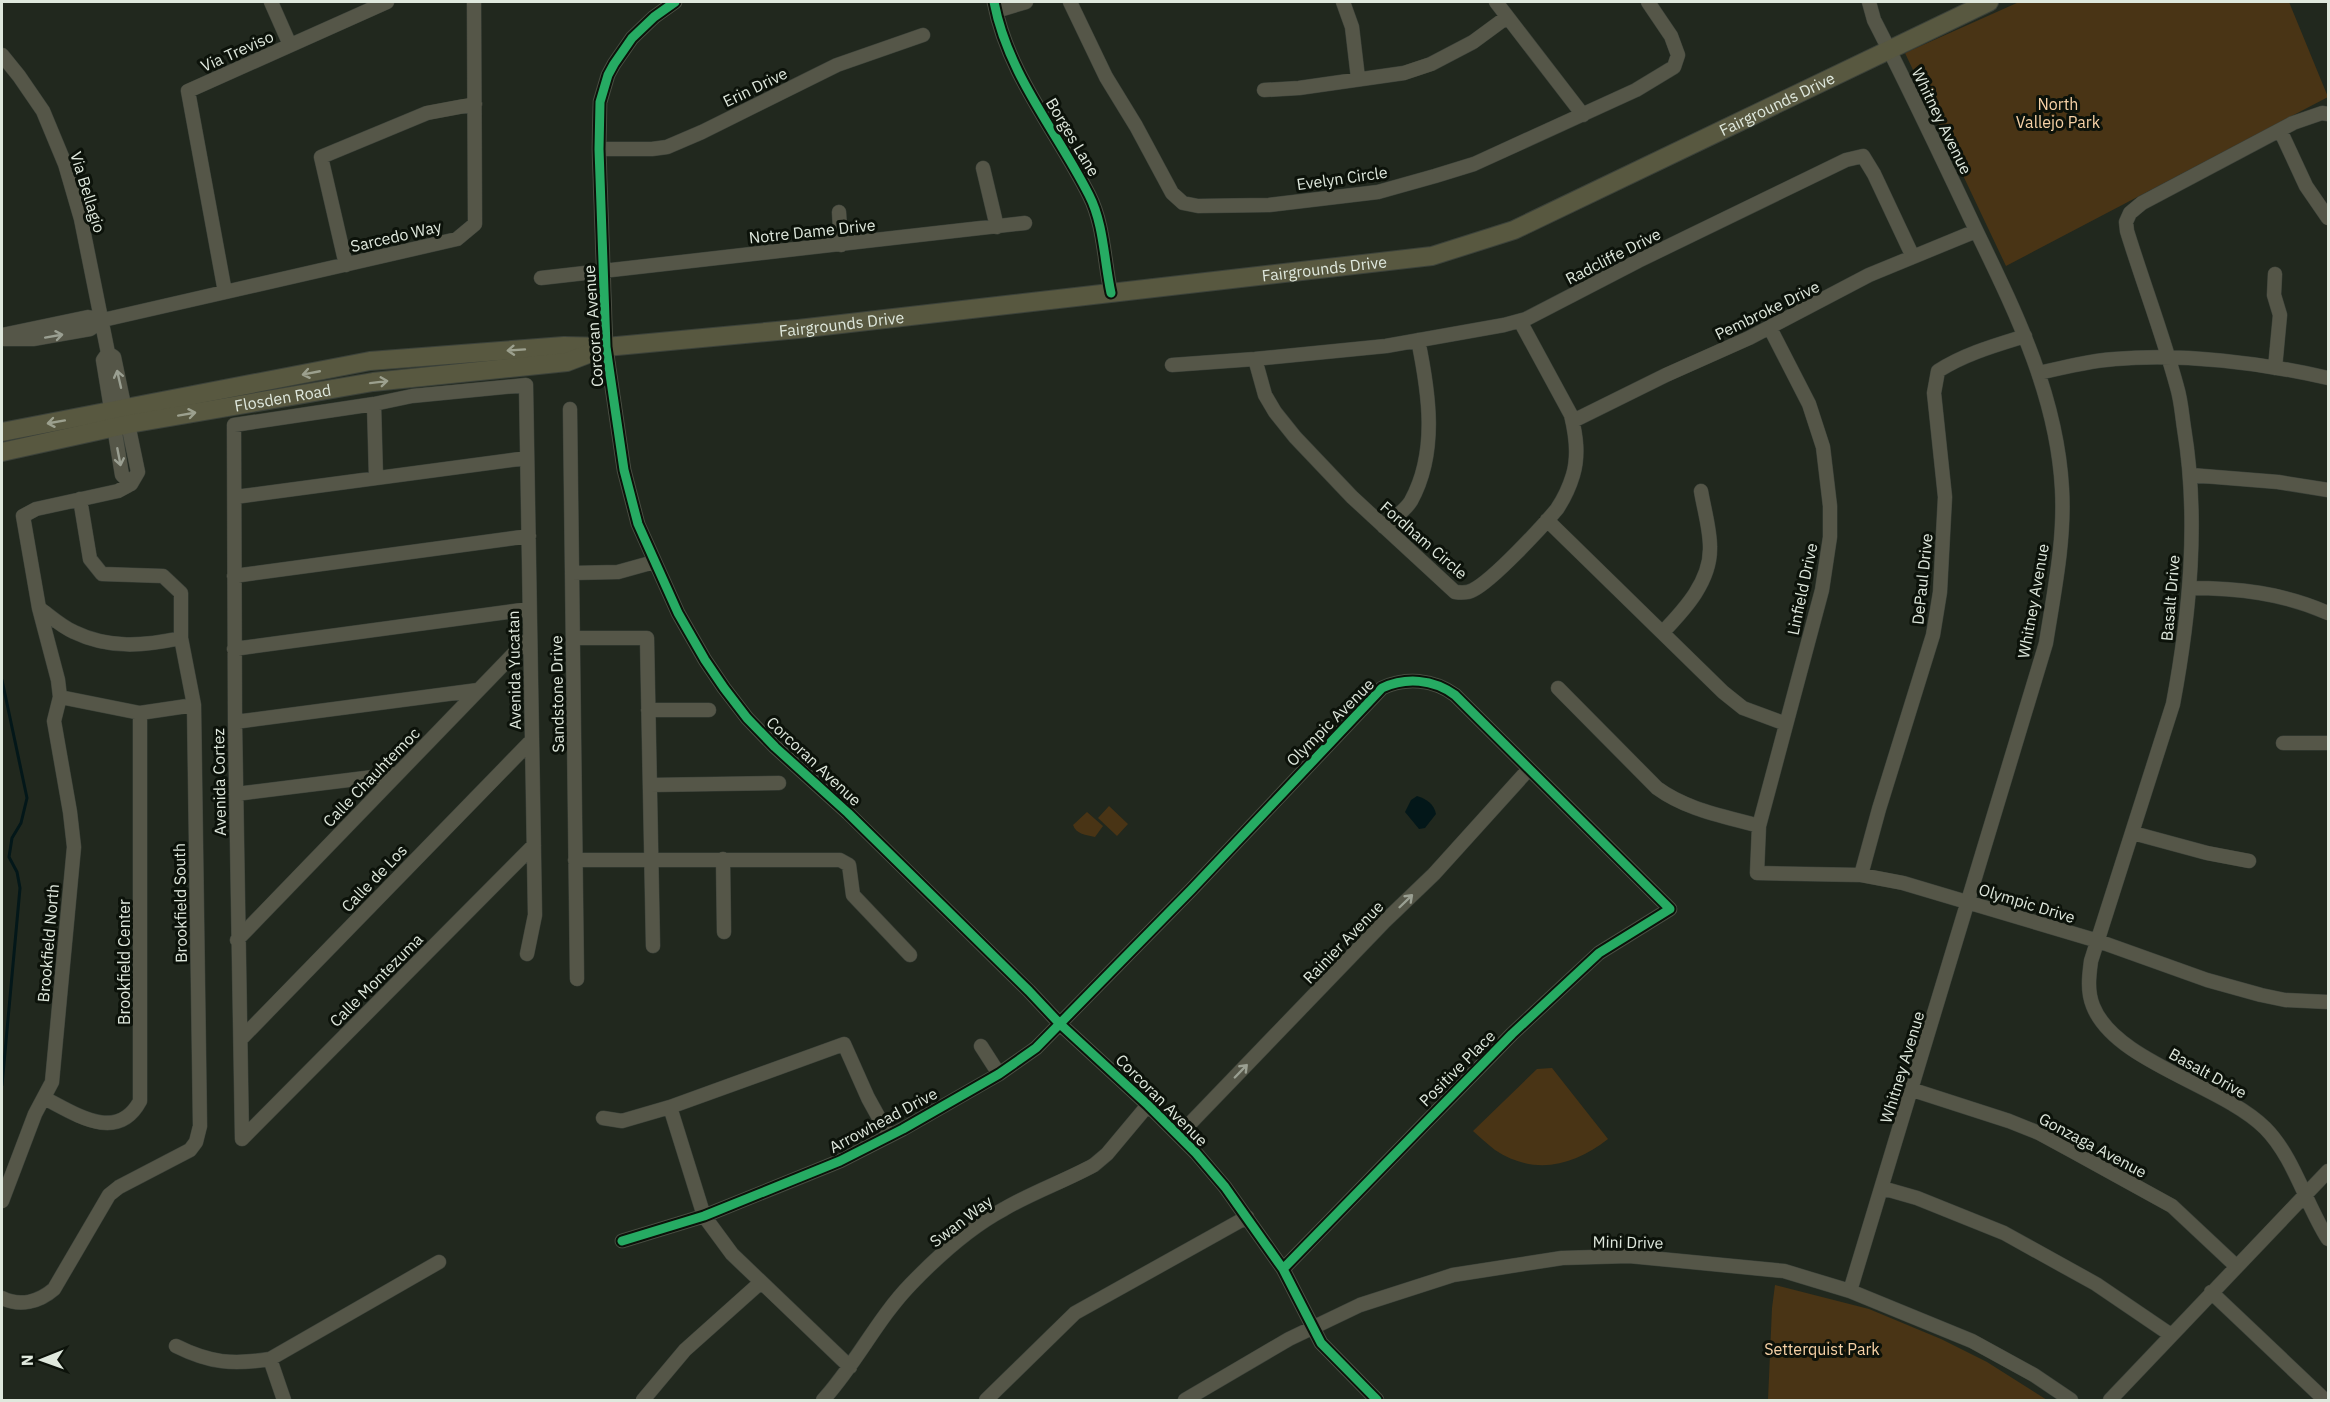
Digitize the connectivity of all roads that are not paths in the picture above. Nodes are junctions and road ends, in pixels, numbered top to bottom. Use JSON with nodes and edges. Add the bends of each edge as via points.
{"nodes":[{"id":1,"x":271,"y":2,"type":"edge"},
{"id":2,"x":387,"y":2,"type":"edge"},
{"id":3,"x":474,"y":2,"type":"edge"},
{"id":4,"x":675,"y":2,"type":"edge"},
{"id":5,"x":1026,"y":2,"type":"edge"},
{"id":6,"x":1070,"y":2,"type":"edge"},
{"id":7,"x":1343,"y":2,"type":"edge"},
{"id":8,"x":1496,"y":2,"type":"edge"},
{"id":9,"x":1648,"y":2,"type":"edge"},
{"id":10,"x":1869,"y":2,"type":"edge"},
{"id":11,"x":1989,"y":2,"type":"edge"},
{"id":12,"x":995,"y":6,"type":"edge"},
{"id":13,"x":1507,"y":17,"type":"junction"},
{"id":14,"x":922,"y":35,"type":"dead end"},
{"id":15,"x":290,"y":45,"type":"junction"},
{"id":16,"x":1889,"y":49,"type":"junction"},
{"id":17,"x":2,"y":55,"type":"edge"},
{"id":18,"x":1358,"y":78,"type":"junction"},
{"id":19,"x":1264,"y":90,"type":"dead end"},
{"id":20,"x":475,"y":104,"type":"junction"},
{"id":21,"x":2328,"y":114,"type":"edge"},
{"id":22,"x":1582,"y":115,"type":"junction"},
{"id":23,"x":2280,"y":130,"type":"junction"},
{"id":24,"x":599,"y":149,"type":"junction"},
{"id":25,"x":983,"y":168,"type":"dead end"},
{"id":26,"x":839,"y":212,"type":"dead end"},
{"id":27,"x":2328,"y":218,"type":"edge"},
{"id":28,"x":1025,"y":223,"type":"dead end"},
{"id":29,"x":997,"y":227,"type":"junction"},
{"id":30,"x":1977,"y":231,"type":"junction"},
{"id":31,"x":841,"y":244,"type":"junction"},
{"id":32,"x":1913,"y":257,"type":"junction"},
{"id":33,"x":346,"y":265,"type":"junction"},
{"id":34,"x":603,"y":271,"type":"junction"},
{"id":35,"x":2274,"y":274,"type":"dead end"},
{"id":36,"x":541,"y":278,"type":"dead end"},
{"id":37,"x":225,"y":292,"type":"junction"},
{"id":38,"x":1111,"y":293,"type":"junction"},
{"id":39,"x":103,"y":320,"type":"junction"},
{"id":40,"x":1520,"y":321,"type":"junction"},
{"id":41,"x":1770,"y":328,"type":"junction"},
{"id":42,"x":2025,"y":336,"type":"junction"},
{"id":43,"x":2,"y":337,"type":"edge"},
{"id":44,"x":1418,"y":340,"type":"junction"},
{"id":45,"x":606,"y":347,"type":"junction"},
{"id":46,"x":565,"y":354,"type":"joint"},
{"id":47,"x":2168,"y":358,"type":"junction"},
{"id":48,"x":1255,"y":359,"type":"junction"},
{"id":49,"x":1172,"y":365,"type":"dead end"},
{"id":50,"x":2275,"y":368,"type":"junction"},
{"id":51,"x":2038,"y":373,"type":"junction"},
{"id":52,"x":2328,"y":378,"type":"edge"},
{"id":53,"x":374,"y":404,"type":"junction"},
{"id":54,"x":570,"y":409,"type":"dead end"},
{"id":55,"x":120,"y":418,"type":"junction"},
{"id":56,"x":1573,"y":421,"type":"junction"},
{"id":57,"x":2,"y":432,"type":"edge"},
{"id":58,"x":2,"y":452,"type":"edge"},
{"id":59,"x":527,"y":458,"type":"junction"},
{"id":60,"x":2191,"y":475,"type":"junction"},
{"id":61,"x":376,"y":478,"type":"junction"},
{"id":62,"x":2328,"y":490,"type":"edge"},
{"id":63,"x":1701,"y":491,"type":"dead end"},
{"id":64,"x":235,"y":497,"type":"junction"},
{"id":65,"x":80,"y":499,"type":"junction"},
{"id":66,"x":1547,"y":520,"type":"junction"},
{"id":67,"x":1384,"y":527,"type":"junction"},
{"id":68,"x":529,"y":536,"type":"junction"},
{"id":69,"x":654,"y":562,"type":"junction"},
{"id":70,"x":572,"y":573,"type":"junction"},
{"id":71,"x":234,"y":576,"type":"junction"},
{"id":72,"x":2189,"y":588,"type":"junction"},
{"id":73,"x":39,"y":608,"type":"junction"},
{"id":74,"x":529,"y":609,"type":"junction"},
{"id":75,"x":2328,"y":613,"type":"edge"},
{"id":76,"x":1663,"y":632,"type":"junction"},
{"id":77,"x":180,"y":638,"type":"junction"},
{"id":78,"x":529,"y":638,"type":"junction"},
{"id":79,"x":573,"y":638,"type":"junction"},
{"id":80,"x":234,"y":649,"type":"junction"},
{"id":81,"x":1558,"y":688,"type":"dead end"},
{"id":82,"x":478,"y":690,"type":"junction"},
{"id":83,"x":60,"y":697,"type":"junction"},
{"id":84,"x":194,"y":705,"type":"junction"},
{"id":85,"x":648,"y":710,"type":"junction"},
{"id":86,"x":709,"y":710,"type":"dead end"},
{"id":87,"x":140,"y":712,"type":"junction"},
{"id":88,"x":235,"y":722,"type":"junction"},
{"id":89,"x":1786,"y":724,"type":"junction"},
{"id":90,"x":532,"y":740,"type":"junction"},
{"id":91,"x":2283,"y":743,"type":"dead end"},
{"id":92,"x":2328,"y":743,"type":"edge"},
{"id":93,"x":1528,"y":770,"type":"junction"},
{"id":94,"x":397,"y":774,"type":"junction"},
{"id":95,"x":779,"y":783,"type":"dead end"},
{"id":96,"x":650,"y":785,"type":"junction"},
{"id":97,"x":236,"y":794,"type":"junction"},
{"id":98,"x":1759,"y":826,"type":"junction"},
{"id":99,"x":2133,"y":833,"type":"junction"},
{"id":100,"x":534,"y":845,"type":"junction"},
{"id":101,"x":723,"y":859,"type":"junction"},
{"id":102,"x":576,"y":860,"type":"junction"},
{"id":103,"x":651,"y":860,"type":"junction"},
{"id":104,"x":2249,"y":861,"type":"dead end"},
{"id":105,"x":1861,"y":875,"type":"junction"},
{"id":106,"x":1968,"y":903,"type":"junction"},
{"id":107,"x":1670,"y":909,"type":"joint"},
{"id":108,"x":724,"y":932,"type":"dead end"},
{"id":109,"x":237,"y":940,"type":"junction"},
{"id":110,"x":2098,"y":941,"type":"junction"},
{"id":111,"x":653,"y":946,"type":"dead end"},
{"id":112,"x":527,"y":954,"type":"dead end"},
{"id":113,"x":910,"y":956,"type":"dead end"},
{"id":114,"x":577,"y":979,"type":"dead end"},
{"id":115,"x":2328,"y":1002,"type":"edge"},
{"id":116,"x":1060,"y":1024,"type":"junction"},
{"id":117,"x":241,"y":1039,"type":"junction"},
{"id":118,"x":981,"y":1046,"type":"dead end"},
{"id":119,"x":999,"y":1074,"type":"junction"},
{"id":120,"x":1913,"y":1090,"type":"junction"},
{"id":121,"x":44,"y":1098,"type":"junction"},
{"id":122,"x":1148,"y":1105,"type":"junction"},
{"id":123,"x":670,"y":1107,"type":"junction"},
{"id":124,"x":603,"y":1118,"type":"dead end"},
{"id":125,"x":1179,"y":1135,"type":"junction"},
{"id":126,"x":890,"y":1136,"type":"junction"},
{"id":127,"x":242,"y":1139,"type":"joint"},
{"id":128,"x":2328,"y":1171,"type":"edge"},
{"id":129,"x":1882,"y":1188,"type":"junction"},
{"id":130,"x":2304,"y":1195,"type":"junction"},
{"id":131,"x":2,"y":1201,"type":"edge"},
{"id":132,"x":704,"y":1216,"type":"junction"},
{"id":133,"x":1247,"y":1217,"type":"junction"},
{"id":134,"x":2328,"y":1239,"type":"edge"},
{"id":135,"x":622,"y":1241,"type":"dead end"},
{"id":136,"x":439,"y":1262,"type":"dead end"},
{"id":137,"x":2236,"y":1266,"type":"junction"},
{"id":138,"x":1283,"y":1269,"type":"junction"},
{"id":139,"x":761,"y":1282,"type":"junction"},
{"id":140,"x":1850,"y":1291,"type":"junction"},
{"id":141,"x":2211,"y":1292,"type":"junction"},
{"id":142,"x":2,"y":1298,"type":"edge"},
{"id":143,"x":1313,"y":1328,"type":"junction"},
{"id":144,"x":2171,"y":1335,"type":"junction"},
{"id":145,"x":176,"y":1346,"type":"dead end"},
{"id":146,"x":270,"y":1359,"type":"junction"},
{"id":147,"x":850,"y":1367,"type":"junction"},
{"id":148,"x":284,"y":1401,"type":"edge"},
{"id":149,"x":643,"y":1401,"type":"edge"},
{"id":150,"x":823,"y":1401,"type":"edge"},
{"id":151,"x":986,"y":1401,"type":"edge"},
{"id":152,"x":1185,"y":1401,"type":"edge"},
{"id":153,"x":1377,"y":1401,"type":"edge"},
{"id":154,"x":2071,"y":1401,"type":"edge"},
{"id":155,"x":2110,"y":1401,"type":"edge"},
{"id":156,"x":2325,"y":1401,"type":"edge"}],
"edges":[{"from":1,"to":15,"type":"street"},
{"from":2,"to":15,"type":"street","name":"Via Treviso"},
{"from":3,"to":20,"type":"street","name":"Sarcedo Way"},
{"from":4,"to":24,"type":"street","name":"Corcoran Avenue","via":[[632,38],[611,69],[600,102]]},
{"from":5,"to":12,"type":"street"},
{"from":6,"to":22,"type":"street","name":"Evelyn Circle","via":[[1106,77],[1172,193],[1183,203],[1269,205],[1378,192],[1474,164]]},
{"from":7,"to":18,"type":"street","via":[[1352,27]]},
{"from":8,"to":13,"type":"street"},
{"from":9,"to":22,"type":"street","name":"Evelyn Circle","via":[[1671,36],[1678,55],[1674,67]]},
{"from":10,"to":16,"type":"street","name":"Whitney Avenue"},
{"from":11,"to":16,"type":"main road","name":"Fairgrounds Drive"},
{"from":12,"to":38,"type":"street","name":"Borges Lane","via":[[1025,87],[1098,214]]},
{"from":13,"to":18,"type":"street","via":[[1473,42],[1431,64],[1404,73]]},
{"from":13,"to":22,"type":"street"},
{"from":14,"to":24,"type":"street","name":"Erin Drive","via":[[837,65],[668,147]]},
{"from":15,"to":37,"type":"street","name":"Via Treviso","via":[[188,91]]},
{"from":16,"to":30,"type":"street","name":"Whitney Avenue"},
{"from":16,"to":38,"type":"main road","name":"Fairgrounds Drive","via":[[1524,225],[1467,247],[1393,262]]},
{"from":17,"to":39,"type":"street","name":"Via Bellagio","via":[[43,111],[65,164]]},
{"from":18,"to":19,"type":"street"},
{"from":20,"to":33,"type":"street","name":"Sarcedo Way","via":[[475,224],[457,239]]},
{"from":20,"to":33,"type":"street","via":[[427,113],[321,157]]},
{"from":21,"to":23,"type":"street","name":"Basalt Drive"},
{"from":23,"to":27,"type":"street","via":[[2306,186]]},
{"from":23,"to":47,"type":"street","name":"Basalt Drive","via":[[2188,177],[2130,213],[2127,231]]},
{"from":24,"to":34,"type":"street","name":"Corcoran Avenue"},
{"from":25,"to":29,"type":"street"},
{"from":26,"to":31,"type":"street"},
{"from":28,"to":29,"type":"street","name":"Notre Dame Drive"},
{"from":29,"to":31,"type":"street","name":"Notre Dame Drive"},
{"from":30,"to":32,"type":"street","name":"Pembroke Drive"},
{"from":30,"to":42,"type":"street","name":"Whitney Avenue"},
{"from":31,"to":34,"type":"street","name":"Notre Dame Drive"},
{"from":32,"to":40,"type":"street","name":"Radcliffe Drive","via":[[1863,156],[1846,160]]},
{"from":32,"to":41,"type":"street","name":"Pembroke Drive","via":[[1869,275]]},
{"from":33,"to":37,"type":"street","name":"Sarcedo Way"},
{"from":34,"to":36,"type":"street","name":"Notre Dame Drive"},
{"from":34,"to":45,"type":"street","name":"Corcoran Avenue"},
{"from":35,"to":50,"type":"street","via":[[2274,295],[2280,315]]},
{"from":37,"to":39,"type":"street","name":"Sarcedo Way"},
{"from":38,"to":45,"type":"main road","name":"Fairgrounds Drive"},
{"from":39,"to":43,"type":"street","name":"Sarcedo Way","via":[[90,329],[33,339]]},
{"from":39,"to":55,"type":"street","name":"Via Bellagio","via":[[108,353],[114,357]]},
{"from":40,"to":44,"type":"street","name":"Radcliffe Drive"},
{"from":40,"to":56,"type":"street","name":"Fordham Circle"},
{"from":41,"to":56,"type":"street","name":"Pembroke Drive"},
{"from":41,"to":89,"type":"street","name":"Linfield Drive","via":[[1809,404],[1822,447],[1830,506],[1822,590]]},
{"from":42,"to":51,"type":"street","name":"Whitney Avenue"},
{"from":42,"to":105,"type":"street","name":"DePaul Drive","via":[[1938,371],[1934,393],[1945,508],[1940,592],[1933,635]]},
{"from":44,"to":48,"type":"street","name":"Radcliffe Drive"},
{"from":44,"to":67,"type":"street","via":[[1428,405],[1426,462],[1410,503]]},
{"from":45,"to":46,"type":"main road","name":"Fairgrounds Drive"},
{"from":45,"to":69,"type":"street","name":"Corcoran Avenue","via":[[624,470],[638,524]]},
{"from":46,"to":55,"type":"main road","name":"Flosden Road","via":[[370,362]]},
{"from":47,"to":50,"type":"street"},
{"from":47,"to":51,"type":"street","via":[[2095,361]]},
{"from":47,"to":60,"type":"street","name":"Basalt Drive","via":[[2178,389]]},
{"from":48,"to":49,"type":"street","name":"Radcliffe Drive"},
{"from":48,"to":67,"type":"street","name":"Fordham Circle","via":[[1265,395],[1275,412]]},
{"from":50,"to":52,"type":"street"},
{"from":51,"to":106,"type":"street","name":"Whitney Avenue","via":[[2046,392],[2058,452],[2062,490],[2060,547],[2046,643]]},
{"from":53,"to":59,"type":"street","name":"Avenida Yucatan","via":[[412,396],[526,385]]},
{"from":53,"to":61,"type":"street"},
{"from":53,"to":64,"type":"street","name":"Avenida Cortez","via":[[234,425]]},
{"from":54,"to":70,"type":"street","name":"Sandstone Drive"},
{"from":55,"to":57,"type":"main road","name":"Flosden Road","one_way":true},
{"from":55,"to":58,"type":"main road","name":"Flosden Road"},
{"from":55,"to":65,"type":"street","name":"Via Bellagio","via":[[138,472],[131,484],[118,491]]},
{"from":56,"to":66,"type":"street","name":"Fordham Circle","via":[[1577,450],[1573,475],[1558,507]]},
{"from":59,"to":61,"type":"street"},
{"from":59,"to":68,"type":"street","name":"Avenida Yucatan"},
{"from":60,"to":62,"type":"street"},
{"from":60,"to":72,"type":"street","name":"Basalt Drive"},
{"from":61,"to":64,"type":"street"},
{"from":63,"to":76,"type":"street","via":[[1710,547],[1708,568],[1685,609]]},
{"from":64,"to":71,"type":"street","name":"Avenida Cortez"},
{"from":65,"to":73,"type":"street","via":[[23,516]]},
{"from":65,"to":77,"type":"street","name":"Brookfield South","via":[[90,559],[102,574],[163,576],[181,593]]},
{"from":66,"to":67,"type":"street","name":"Fordham Circle","via":[[1487,581],[1461,593],[1448,586]]},
{"from":66,"to":76,"type":"street"},
{"from":68,"to":71,"type":"street"},
{"from":68,"to":74,"type":"street","name":"Avenida Yucatan"},
{"from":69,"to":70,"type":"street","via":[[618,572]]},
{"from":69,"to":116,"type":"street","name":"Corcoran Avenue","via":[[705,660],[747,718]]},
{"from":70,"to":79,"type":"street","name":"Sandstone Drive"},
{"from":71,"to":80,"type":"street","name":"Avenida Cortez"},
{"from":72,"to":75,"type":"street","via":[[2273,594]]},
{"from":72,"to":99,"type":"street","name":"Basalt Drive","via":[[2173,704]]},
{"from":73,"to":77,"type":"street","via":[[73,632],[112,645]]},
{"from":73,"to":83,"type":"street","name":"Brookfield North"},
{"from":74,"to":78,"type":"street","name":"Avenida Yucatan"},
{"from":74,"to":80,"type":"street"},
{"from":76,"to":89,"type":"street","via":[[1743,708]]},
{"from":77,"to":84,"type":"street","name":"Brookfield South"},
{"from":78,"to":82,"type":"street","name":"Calle Chauhtemoc"},
{"from":78,"to":90,"type":"street","name":"Avenida Yucatan"},
{"from":79,"to":85,"type":"street","via":[[647,638]]},
{"from":79,"to":102,"type":"street","name":"Sandstone Drive"},
{"from":80,"to":88,"type":"street","name":"Avenida Cortez"},
{"from":81,"to":98,"type":"street","via":[[1672,799]]},
{"from":82,"to":88,"type":"street"},
{"from":82,"to":94,"type":"street","name":"Calle Chauhtemoc"},
{"from":83,"to":87,"type":"street"},
{"from":83,"to":121,"type":"street","name":"Brookfield North","via":[[54,721],[74,847],[52,1082]]},
{"from":84,"to":87,"type":"street"},
{"from":84,"to":142,"type":"street","name":"Brookfield South","via":[[200,1126],[196,1142],[190,1150],[109,1195],[54,1289],[44,1298],[21,1303]]},
{"from":85,"to":86,"type":"street"},
{"from":85,"to":96,"type":"street"},
{"from":87,"to":121,"type":"street","name":"Brookfield Center","via":[[140,1101],[127,1116],[102,1124]]},
{"from":88,"to":97,"type":"street","name":"Avenida Cortez"},
{"from":89,"to":98,"type":"street","name":"Linfield Drive"},
{"from":90,"to":100,"type":"street","name":"Avenida Yucatan"},
{"from":90,"to":117,"type":"street","name":"Calle de Los"},
{"from":91,"to":92,"type":"street"},
{"from":93,"to":107,"type":"street","name":"Olympic Avenue"},
{"from":93,"to":116,"type":"street","name":"Olympic Avenue","via":[[1442,685],[1408,681],[1382,688]]},
{"from":125,"to":93,"type":"street","name":"Rainier Avenue","one_way":true,"via":[[1434,874]]},
{"from":94,"to":97,"type":"street"},
{"from":94,"to":109,"type":"street","name":"Calle Chauhtemoc"},
{"from":95,"to":96,"type":"street"},
{"from":96,"to":103,"type":"street"},
{"from":97,"to":109,"type":"street","name":"Avenida Cortez"},
{"from":98,"to":105,"type":"street","name":"Olympic Drive","via":[[1757,873]]},
{"from":99,"to":104,"type":"street"},
{"from":99,"to":110,"type":"street","name":"Basalt Drive"},
{"from":100,"to":112,"type":"street","name":"Avenida Yucatan","via":[[535,915]]},
{"from":100,"to":127,"type":"street","name":"Calle Montezuma"},
{"from":101,"to":103,"type":"street"},
{"from":101,"to":108,"type":"street"},
{"from":101,"to":113,"type":"street","via":[[840,860],[849,865],[853,895]]},
{"from":102,"to":103,"type":"street"},
{"from":102,"to":114,"type":"street","name":"Sandstone Drive"},
{"from":103,"to":111,"type":"street"},
{"from":105,"to":106,"type":"street","name":"Olympic Drive"},
{"from":106,"to":110,"type":"street","name":"Olympic Drive"},
{"from":106,"to":120,"type":"street","name":"Whitney Avenue"},
{"from":107,"to":138,"type":"street","name":"Positive Place","via":[[1599,953],[1512,1034]]},
{"from":109,"to":117,"type":"street","name":"Avenida Cortez"},
{"from":110,"to":115,"type":"street","name":"Olympic Drive","via":[[2261,995]]},
{"from":110,"to":130,"type":"street","name":"Basalt Drive","via":[[2089,983],[2092,1005],[2104,1026],[2159,1065],[2254,1119],[2278,1143]]},
{"from":116,"to":119,"type":"street","name":"Arrowhead Drive","via":[[1036,1048]]},
{"from":116,"to":122,"type":"street","name":"Corcoran Avenue"},
{"from":117,"to":127,"type":"street","name":"Avenida Cortez"},
{"from":118,"to":119,"type":"street"},
{"from":119,"to":126,"type":"street","name":"Arrowhead Drive"},
{"from":120,"to":129,"type":"street","name":"Whitney Avenue"},
{"from":120,"to":137,"type":"street","name":"Gonzaga Avenue","via":[[2009,1121],[2074,1152],[2172,1206]]},
{"from":121,"to":131,"type":"street","name":"Brookfield North"},
{"from":122,"to":125,"type":"street","name":"Corcoran Avenue"},
{"from":122,"to":147,"type":"street","name":"Swan Way","via":[[1094,1165],[1003,1209],[937,1260],[893,1304]]},
{"from":123,"to":124,"type":"street","via":[[622,1121]]},
{"from":123,"to":126,"type":"street","via":[[844,1044]]},
{"from":123,"to":132,"type":"street"},
{"from":125,"to":133,"type":"street","name":"Corcoran Avenue"},
{"from":126,"to":132,"type":"street","name":"Arrowhead Drive","via":[[840,1161]]},
{"from":128,"to":130,"type":"street"},
{"from":129,"to":140,"type":"street","name":"Whitney Avenue"},
{"from":129,"to":144,"type":"street","via":[[2004,1233],[2096,1284]]},
{"from":130,"to":134,"type":"street","name":"Basalt Drive"},
{"from":130,"to":137,"type":"street"},
{"from":132,"to":135,"type":"street","name":"Arrowhead Drive"},
{"from":132,"to":139,"type":"street","via":[[732,1254]]},
{"from":133,"to":138,"type":"street","name":"Corcoran Avenue"},
{"from":133,"to":151,"type":"street","via":[[1075,1313]]},
{"from":136,"to":146,"type":"street"},
{"from":137,"to":141,"type":"street"},
{"from":138,"to":143,"type":"street","name":"Corcoran Avenue"},
{"from":139,"to":147,"type":"street"},
{"from":139,"to":149,"type":"street","via":[[685,1350]]},
{"from":140,"to":143,"type":"street","name":"Mini Drive","via":[[1784,1271],[1629,1256],[1562,1258],[1453,1275],[1360,1305]]},
{"from":140,"to":154,"type":"street","name":"Mini Drive","via":[[1972,1341],[2034,1375]]},
{"from":141,"to":144,"type":"street"},
{"from":141,"to":156,"type":"street"},
{"from":143,"to":152,"type":"street","name":"Mini Drive"},
{"from":143,"to":153,"type":"street","name":"Corcoran Avenue","via":[[1321,1343]]},
{"from":144,"to":155,"type":"street"},
{"from":145,"to":146,"type":"street","via":[[210,1361]]},
{"from":146,"to":148,"type":"street"},
{"from":147,"to":150,"type":"street","name":"Swan Way"}]}
